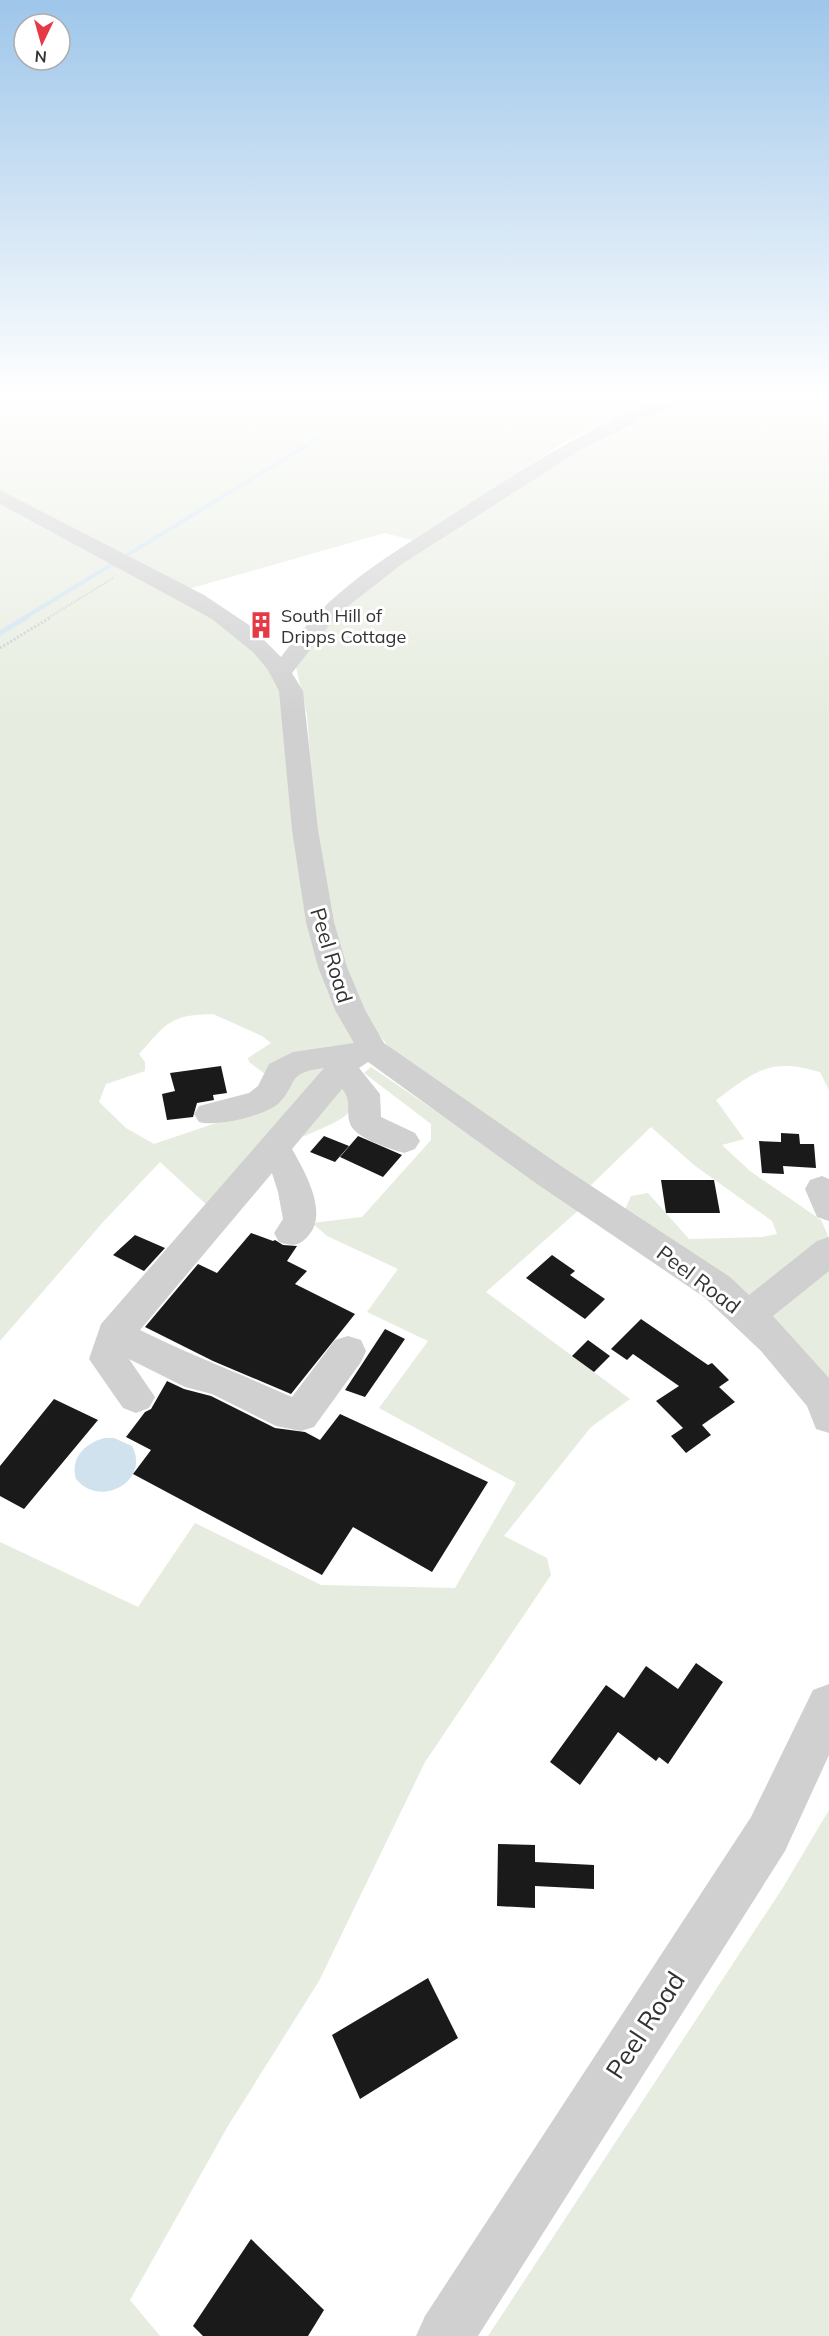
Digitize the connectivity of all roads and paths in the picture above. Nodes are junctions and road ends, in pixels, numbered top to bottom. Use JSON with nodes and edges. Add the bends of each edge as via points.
{"nodes":[{"id":1,"x":11,"y":501,"type":"edge"},
{"id":2,"x":486,"y":501,"type":"edge"},
{"id":3,"x":124,"y":562,"type":"junction"},
{"id":4,"x":0,"y":648,"type":"edge"},
{"id":5,"x":282,"y":671,"type":"junction"},
{"id":6,"x":356,"y":1057,"type":"junction"},
{"id":7,"x":210,"y":1114,"type":"dead end"},
{"id":8,"x":404,"y":1141,"type":"dead end"},
{"id":9,"x":274,"y":1147,"type":"junction"},
{"id":10,"x":291,"y":1233,"type":"dead end"},
{"id":11,"x":829,"y":1251,"type":"edge"},
{"id":12,"x":748,"y":1316,"type":"junction"},
{"id":13,"x":114,"y":1335,"type":"junction"},
{"id":14,"x":348,"y":1351,"type":"dead end"},
{"id":15,"x":136,"y":1397,"type":"dead end"},
{"id":16,"x":829,"y":1417,"type":"edge"},
{"id":17,"x":829,"y":1706,"type":"edge"},
{"id":18,"x":445,"y":2336,"type":"edge"}],
"edges":[{"from":1,"to":3,"type":"street","name":"Peel Road"},
{"from":2,"to":5,"type":"street","via":[[340,601],[309,633]]},
{"from":3,"to":4,"type":"path"},
{"from":3,"to":5,"type":"street","name":"Peel Road","via":[[218,613]]},
{"from":5,"to":6,"type":"street","name":"Peel Road","via":[[291,691],[310,877],[337,981],[354,1023]]},
{"from":6,"to":7,"type":"street","via":[[304,1060],[280,1072],[270,1093],[259,1102]]},
{"from":6,"to":8,"type":"street","via":[[365,1123]]},
{"from":6,"to":9,"type":"street"},
{"from":6,"to":12,"type":"street","name":"Peel Road","via":[[549,1175],[717,1287]]},
{"from":9,"to":10,"type":"street","via":[[289,1171],[298,1199],[300,1223]]},
{"from":9,"to":13,"type":"street"},
{"from":11,"to":12,"type":"street"},
{"from":12,"to":16,"type":"street","name":"Peel Road","via":[[824,1399]]},
{"from":13,"to":14,"type":"street","via":[[198,1376],[218,1380],[289,1414],[301,1415]]},
{"from":13,"to":15,"type":"street","via":[[107,1359]]},
{"from":17,"to":18,"type":"street","name":"Peel Road","via":[[768,1834]]}]}
